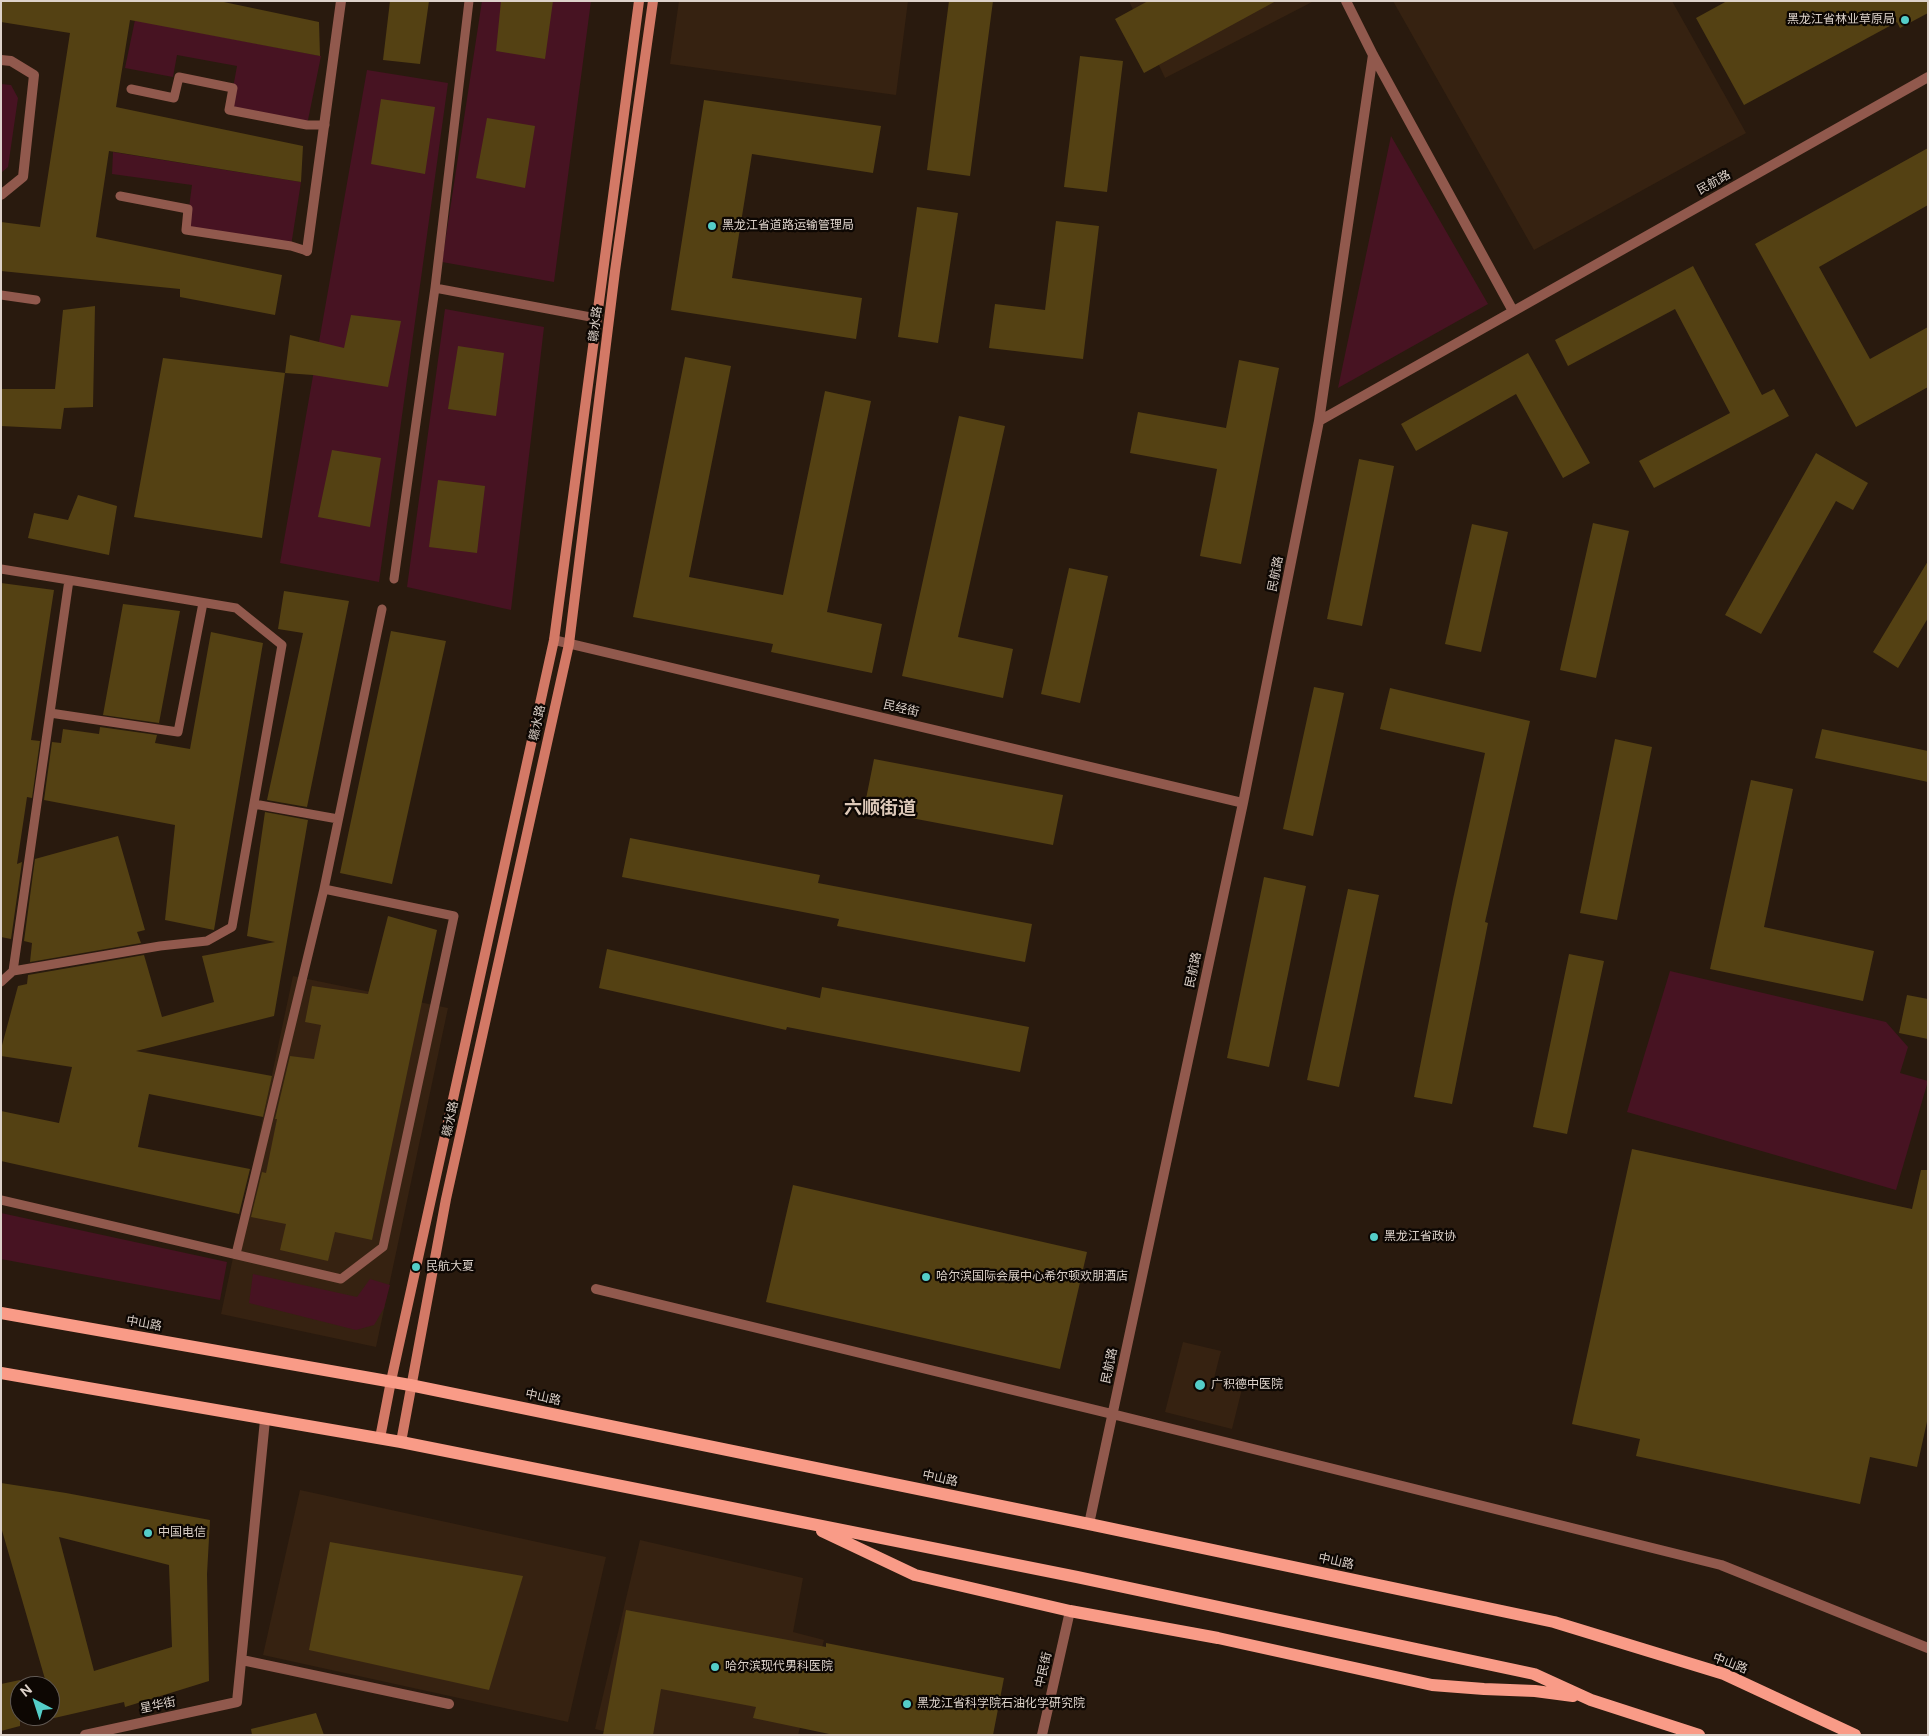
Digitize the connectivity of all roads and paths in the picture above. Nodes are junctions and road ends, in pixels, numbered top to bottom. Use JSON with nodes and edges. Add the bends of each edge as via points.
{"nodes":[{"id":1,"x":341,"y":1,"type":"edge"},
{"id":2,"x":469,"y":1,"type":"edge"},
{"id":3,"x":639,"y":1,"type":"edge"},
{"id":4,"x":652,"y":1,"type":"edge"},
{"id":5,"x":1346,"y":1,"type":"edge"},
{"id":6,"x":1373,"y":55,"type":"junction"},
{"id":7,"x":1,"y":60,"type":"edge"},
{"id":8,"x":1928,"y":77,"type":"edge"},
{"id":9,"x":131,"y":89,"type":"dead end"},
{"id":10,"x":325,"y":126,"type":"junction"},
{"id":11,"x":1,"y":195,"type":"edge"},
{"id":12,"x":120,"y":196,"type":"dead end"},
{"id":13,"x":307,"y":251,"type":"joint"},
{"id":14,"x":435,"y":288,"type":"junction"},
{"id":15,"x":1,"y":295,"type":"edge"},
{"id":16,"x":36,"y":300,"type":"dead end"},
{"id":17,"x":1513,"y":311,"type":"junction"},
{"id":18,"x":596,"y":318,"type":"junction"},
{"id":19,"x":1319,"y":421,"type":"junction"},
{"id":20,"x":1,"y":569,"type":"edge"},
{"id":21,"x":394,"y":579,"type":"dead end"},
{"id":22,"x":69,"y":580,"type":"junction"},
{"id":23,"x":203,"y":603,"type":"junction"},
{"id":24,"x":382,"y":608,"type":"dead end"},
{"id":25,"x":554,"y":640,"type":"junction"},
{"id":26,"x":569,"y":644,"type":"junction"},
{"id":27,"x":50,"y":713,"type":"junction"},
{"id":28,"x":1243,"y":803,"type":"junction"},
{"id":29,"x":254,"y":804,"type":"junction"},
{"id":30,"x":338,"y":819,"type":"junction"},
{"id":31,"x":324,"y":889,"type":"junction"},
{"id":32,"x":13,"y":971,"type":"junction"},
{"id":33,"x":1,"y":982,"type":"edge"},
{"id":34,"x":1,"y":1200,"type":"edge"},
{"id":35,"x":236,"y":1254,"type":"junction"},
{"id":36,"x":596,"y":1289,"type":"dead end"},
{"id":37,"x":1,"y":1313,"type":"edge"},
{"id":38,"x":1,"y":1373,"type":"edge"},
{"id":39,"x":390,"y":1381,"type":"junction"},
{"id":40,"x":410,"y":1384,"type":"junction"},
{"id":41,"x":1112,"y":1414,"type":"junction"},
{"id":42,"x":265,"y":1420,"type":"junction"},
{"id":43,"x":380,"y":1438,"type":"junction"},
{"id":44,"x":401,"y":1442,"type":"junction"},
{"id":45,"x":807,"y":1523,"type":"junction"},
{"id":46,"x":1089,"y":1524,"type":"junction"},
{"id":47,"x":1070,"y":1611,"type":"junction"},
{"id":48,"x":1928,"y":1648,"type":"edge"},
{"id":49,"x":242,"y":1660,"type":"junction"},
{"id":50,"x":1584,"y":1697,"type":"junction"},
{"id":51,"x":449,"y":1704,"type":"dead end"},
{"id":52,"x":85,"y":1735,"type":"edge"},
{"id":53,"x":1042,"y":1735,"type":"edge"},
{"id":54,"x":1699,"y":1735,"type":"edge"},
{"id":55,"x":1855,"y":1735,"type":"edge"}],
"edges":[{"from":1,"to":10,"type":"street"},
{"from":2,"to":14,"type":"lane"},
{"from":3,"to":18,"type":"main road","name":"赣水路"},
{"from":4,"to":26,"type":"main road","name":"赣水路"},
{"from":5,"to":6,"type":"street"},
{"from":6,"to":17,"type":"street"},
{"from":6,"to":19,"type":"street","name":"民航路"},
{"from":7,"to":11,"type":"street","via":[[11,61],[34,75],[24,177]]},
{"from":8,"to":17,"type":"street","name":"民航路"},
{"from":9,"to":10,"type":"lane","via":[[174,98],[178,77],[233,88],[229,110]]},
{"from":10,"to":13,"type":"street"},
{"from":12,"to":13,"type":"lane","via":[[188,209],[186,230]]},
{"from":14,"to":18,"type":"lane"},
{"from":14,"to":21,"type":"lane"},
{"from":15,"to":16,"type":"lane"},
{"from":17,"to":19,"type":"street","name":"民航路"},
{"from":18,"to":25,"type":"main road","name":"赣水路"},
{"from":19,"to":28,"type":"street","name":"民航路"},
{"from":20,"to":22,"type":"lane"},
{"from":22,"to":23,"type":"lane"},
{"from":22,"to":27,"type":"lane"},
{"from":23,"to":27,"type":"lane","via":[[178,732]]},
{"from":23,"to":29,"type":"lane","via":[[236,608],[282,644]]},
{"from":24,"to":30,"type":"lane"},
{"from":25,"to":26,"type":"street","name":"民经街"},
{"from":25,"to":39,"type":"main road","name":"赣水路"},
{"from":26,"to":28,"type":"street","name":"民经街"},
{"from":26,"to":40,"type":"main road","name":"赣水路","via":[[446,1199]]},
{"from":27,"to":32,"type":"lane"},
{"from":28,"to":41,"type":"street","name":"民航路"},
{"from":29,"to":30,"type":"lane"},
{"from":29,"to":32,"type":"lane","via":[[232,927],[207,941]]},
{"from":30,"to":31,"type":"lane"},
{"from":31,"to":35,"type":"lane"},
{"from":31,"to":35,"type":"lane","via":[[454,916],[383,1247],[341,1279]]},
{"from":32,"to":33,"type":"lane"},
{"from":34,"to":35,"type":"lane"},
{"from":36,"to":41,"type":"street"},
{"from":37,"to":39,"type":"main road","name":"中山路"},
{"from":38,"to":42,"type":"main road"},
{"from":39,"to":40,"type":"main road","name":"中山路"},
{"from":39,"to":43,"type":"main road","name":"赣水路"},
{"from":40,"to":44,"type":"main road","name":"赣水路"},
{"from":40,"to":46,"type":"main road","name":"中山路"},
{"from":41,"to":46,"type":"street","name":"民航路"},
{"from":41,"to":48,"type":"street","via":[[1721,1565]]},
{"from":42,"to":43,"type":"main road"},
{"from":42,"to":49,"type":"street"},
{"from":43,"to":44,"type":"main road"},
{"from":44,"to":45,"type":"main road"},
{"from":45,"to":47,"type":"main road","via":[[915,1575]]},
{"from":45,"to":50,"type":"main road","via":[[1534,1674]]},
{"from":46,"to":55,"type":"main road","name":"中山路","via":[[1554,1622],[1724,1674]]},
{"from":47,"to":50,"type":"main road","via":[[1218,1638],[1432,1685]]},
{"from":47,"to":53,"type":"street","name":"中民街"},
{"from":49,"to":51,"type":"street"},
{"from":49,"to":52,"type":"street","name":"星华街","via":[[237,1702]]},
{"from":50,"to":54,"type":"main road"}]}
